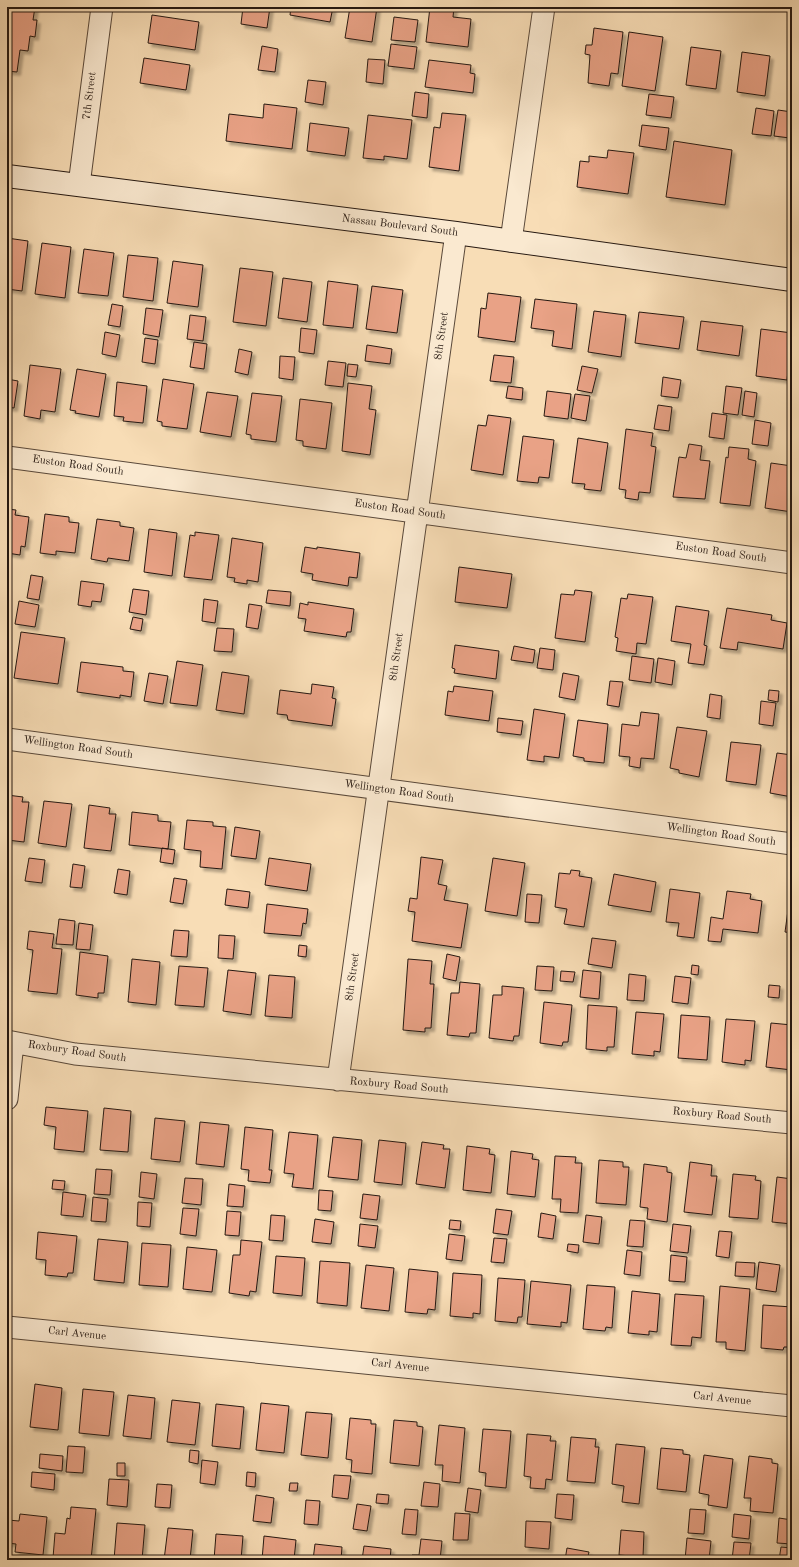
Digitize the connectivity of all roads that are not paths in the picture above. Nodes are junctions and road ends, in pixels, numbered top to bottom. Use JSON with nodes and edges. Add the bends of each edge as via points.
{"nodes":[{"id":1,"x":102,"y":7,"type":"edge"},
{"id":2,"x":544,"y":7,"type":"edge"},
{"id":3,"x":7,"y":176,"type":"edge"},
{"id":4,"x":79,"y":185,"type":"junction"},
{"id":5,"x":456,"y":233,"type":"junction"},
{"id":6,"x":511,"y":241,"type":"junction"},
{"id":7,"x":792,"y":280,"type":"edge"},
{"id":8,"x":7,"y":457,"type":"edge"},
{"id":9,"x":417,"y":512,"type":"junction"},
{"id":10,"x":792,"y":563,"type":"edge"},
{"id":11,"x":7,"y":739,"type":"edge"},
{"id":12,"x":379,"y":789,"type":"junction"},
{"id":13,"x":792,"y":844,"type":"edge"},
{"id":14,"x":10,"y":1042,"type":"edge"},
{"id":15,"x":338,"y":1080,"type":"junction"},
{"id":16,"x":7,"y":1099,"type":"edge"},
{"id":17,"x":792,"y":1123,"type":"edge"},
{"id":18,"x":7,"y":1327,"type":"edge"},
{"id":19,"x":792,"y":1406,"type":"edge"}],
"edges":[{"from":1,"to":4,"type":"street","name":"7th Street"},
{"from":2,"to":6,"type":"street"},
{"from":3,"to":4,"type":"main road","name":"Nassau Boulevard South"},
{"from":4,"to":5,"type":"main road","name":"Nassau Boulevard South"},
{"from":5,"to":6,"type":"main road","name":"Nassau Boulevard South"},
{"from":5,"to":9,"type":"street","name":"8th Street"},
{"from":6,"to":7,"type":"main road","name":"Nassau Boulevard South"},
{"from":8,"to":9,"type":"street","name":"Euston Road South"},
{"from":9,"to":10,"type":"street","name":"Euston Road South"},
{"from":9,"to":12,"type":"street","name":"8th Street"},
{"from":11,"to":12,"type":"street","name":"Wellington Road South"},
{"from":12,"to":13,"type":"street","name":"Wellington Road South"},
{"from":12,"to":15,"type":"street","name":"8th Street"},
{"from":14,"to":15,"type":"street","name":"Roxbury Road South","via":[[75,1054]]},
{"from":14,"to":16,"type":"street"},
{"from":15,"to":17,"type":"street","name":"Roxbury Road South"},
{"from":18,"to":19,"type":"street","name":"Carl Avenue"}]}
